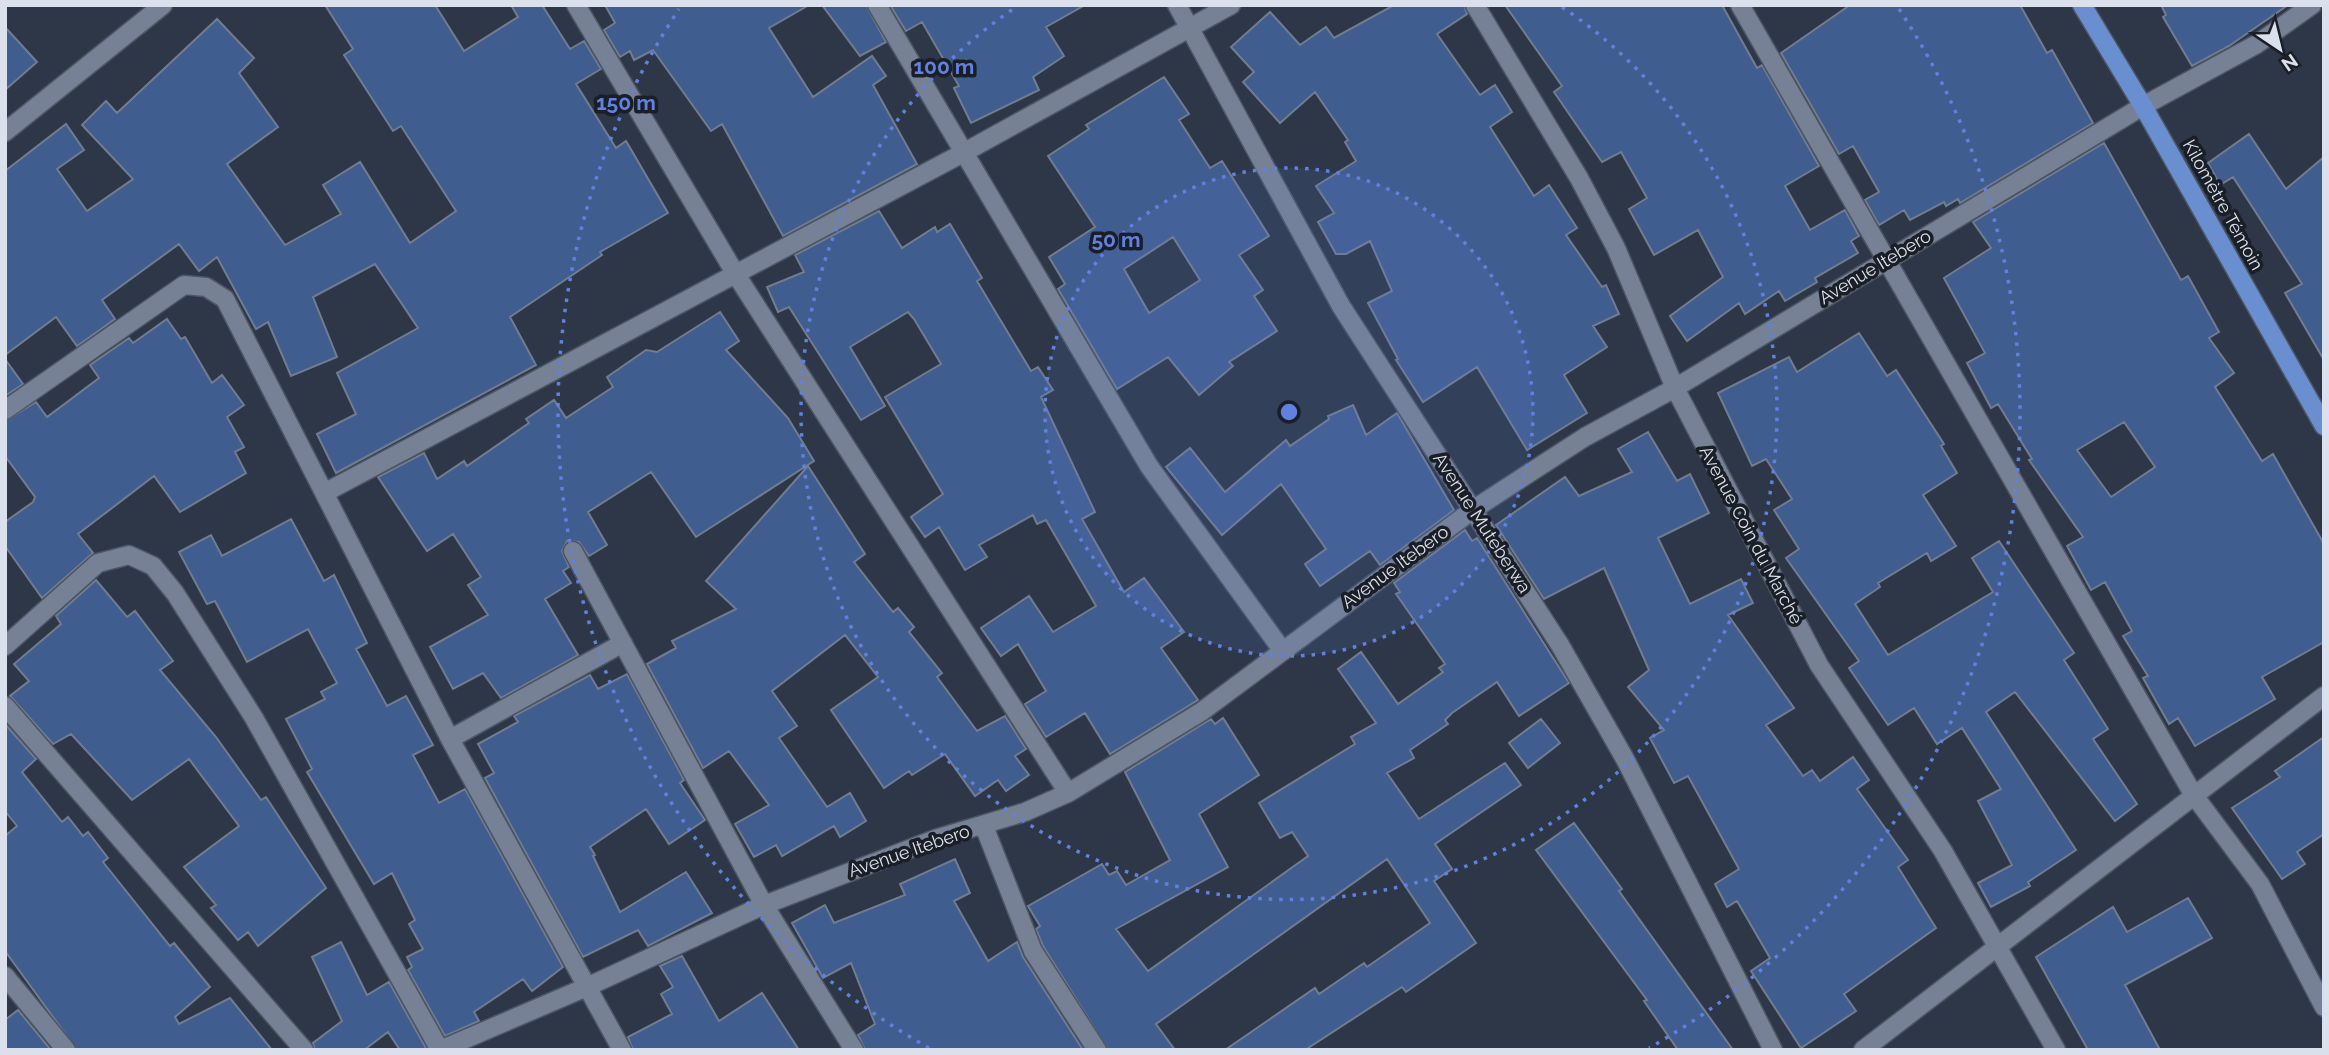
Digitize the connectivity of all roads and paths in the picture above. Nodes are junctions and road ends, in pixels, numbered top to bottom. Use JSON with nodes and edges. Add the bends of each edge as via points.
{"nodes":[{"id":1,"x":163,"y":5,"type":"edge"},
{"id":2,"x":576,"y":5,"type":"edge"},
{"id":3,"x":877,"y":5,"type":"edge"},
{"id":4,"x":1177,"y":5,"type":"edge"},
{"id":5,"x":1231,"y":5,"type":"edge"},
{"id":6,"x":1475,"y":5,"type":"edge"},
{"id":7,"x":1740,"y":5,"type":"edge"},
{"id":8,"x":2082,"y":5,"type":"edge"},
{"id":9,"x":2312,"y":5,"type":"edge"},
{"id":10,"x":1190,"y":27,"type":"junction"},
{"id":11,"x":2143,"y":106,"type":"junction"},
{"id":12,"x":5,"y":132,"type":"edge"},
{"id":13,"x":963,"y":153,"type":"junction"},
{"id":14,"x":1885,"y":260,"type":"junction"},
{"id":15,"x":735,"y":273,"type":"junction"},
{"id":16,"x":1675,"y":388,"type":"junction"},
{"id":17,"x":5,"y":410,"type":"edge"},
{"id":18,"x":2324,"y":426,"type":"edge"},
{"id":19,"x":326,"y":492,"type":"junction"},
{"id":20,"x":1474,"y":509,"type":"junction"},
{"id":21,"x":573,"y":551,"type":"dead end"},
{"id":22,"x":623,"y":643,"type":"junction"},
{"id":23,"x":5,"y":646,"type":"edge"},
{"id":24,"x":1282,"y":650,"type":"junction"},
{"id":25,"x":2324,"y":696,"type":"edge"},
{"id":26,"x":5,"y":706,"type":"edge"},
{"id":27,"x":450,"y":739,"type":"junction"},
{"id":28,"x":1068,"y":793,"type":"junction"},
{"id":29,"x":2193,"y":794,"type":"junction"},
{"id":30,"x":984,"y":826,"type":"junction"},
{"id":31,"x":764,"y":905,"type":"junction"},
{"id":32,"x":1996,"y":946,"type":"junction"},
{"id":33,"x":5,"y":976,"type":"edge"},
{"id":34,"x":589,"y":986,"type":"junction"},
{"id":35,"x":2324,"y":1007,"type":"edge"},
{"id":36,"x":66,"y":1050,"type":"edge"},
{"id":37,"x":304,"y":1050,"type":"edge"},
{"id":38,"x":440,"y":1050,"type":"edge"},
{"id":39,"x":622,"y":1050,"type":"edge"},
{"id":40,"x":854,"y":1050,"type":"edge"},
{"id":41,"x":1097,"y":1050,"type":"edge"},
{"id":42,"x":1773,"y":1050,"type":"edge"},
{"id":43,"x":1863,"y":1050,"type":"edge"},
{"id":44,"x":2056,"y":1050,"type":"edge"}],
"edges":[{"from":1,"to":12,"type":"street"},
{"from":2,"to":15,"type":"street"},
{"from":3,"to":13,"type":"street"},
{"from":4,"to":10,"type":"street","name":"Avenue Muteberwa"},
{"from":5,"to":10,"type":"street"},
{"from":6,"to":16,"type":"street","name":"Avenue Coin du Marché","via":[[1616,248]]},
{"from":7,"to":14,"type":"street"},
{"from":8,"to":11,"type":"main road","name":"Kilomètre Témoin"},
{"from":9,"to":11,"type":"street","name":"Avenue Itebero","via":[[2256,44]]},
{"from":10,"to":13,"type":"street"},
{"from":10,"to":20,"type":"street","name":"Avenue Muteberwa","via":[[1341,306]]},
{"from":11,"to":14,"type":"street","name":"Avenue Itebero"},
{"from":11,"to":18,"type":"main road","name":"Kilomètre Témoin"},
{"from":13,"to":15,"type":"street"},
{"from":13,"to":24,"type":"street","via":[[1149,466]]},
{"from":14,"to":16,"type":"street","name":"Avenue Itebero"},
{"from":14,"to":29,"type":"street"},
{"from":15,"to":19,"type":"street"},
{"from":15,"to":28,"type":"street"},
{"from":16,"to":20,"type":"street","name":"Avenue Itebero","via":[[1585,437]]},
{"from":16,"to":32,"type":"street","name":"Avenue Coin du Marché","via":[[1819,665],[1943,850]]},
{"from":17,"to":19,"type":"street","via":[[184,285],[206,287],[225,299]]},
{"from":19,"to":27,"type":"street"},
{"from":20,"to":24,"type":"street","name":"Avenue Itebero"},
{"from":20,"to":42,"type":"street","name":"Avenue Muteberwa","via":[[1625,759]]},
{"from":21,"to":22,"type":"street"},
{"from":22,"to":27,"type":"street"},
{"from":22,"to":31,"type":"street"},
{"from":23,"to":38,"type":"street","via":[[98,563],[129,555],[153,566],[254,718]]},
{"from":24,"to":28,"type":"street","name":"Avenue Itebero","via":[[1201,712]]},
{"from":25,"to":29,"type":"street"},
{"from":26,"to":37,"type":"street"},
{"from":27,"to":34,"type":"street"},
{"from":28,"to":30,"type":"street","name":"Avenue Itebero"},
{"from":29,"to":32,"type":"street"},
{"from":29,"to":35,"type":"street","via":[[2260,884]]},
{"from":30,"to":31,"type":"street","name":"Avenue Itebero","via":[[938,838]]},
{"from":30,"to":41,"type":"street","via":[[1033,951]]},
{"from":31,"to":34,"type":"street","name":"Avenue Itebero"},
{"from":31,"to":40,"type":"street"},
{"from":32,"to":43,"type":"street"},
{"from":32,"to":44,"type":"street","name":"Avenue Coin du Marché"},
{"from":33,"to":36,"type":"street"},
{"from":34,"to":38,"type":"street","name":"Avenue Itebero"},
{"from":34,"to":39,"type":"street"}]}
